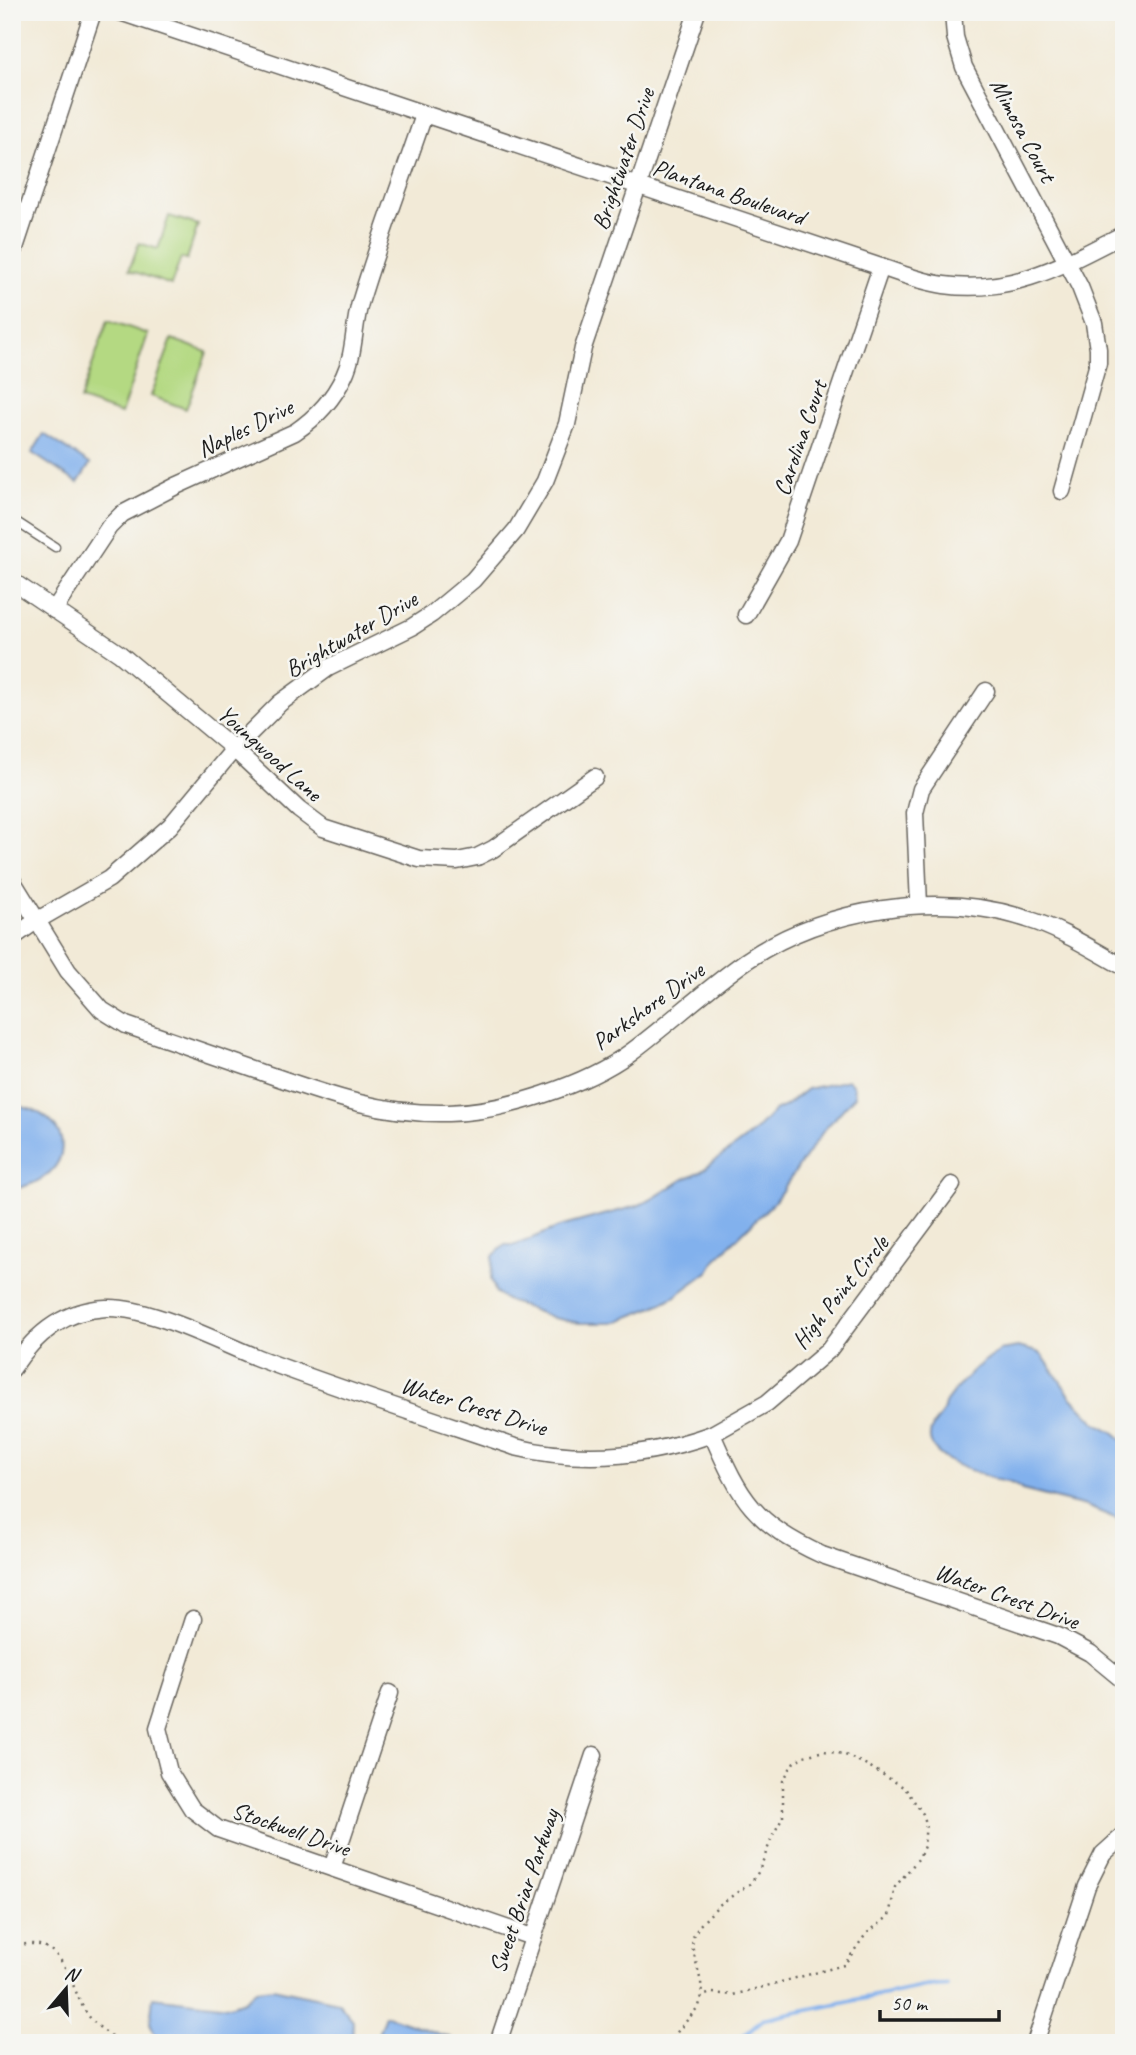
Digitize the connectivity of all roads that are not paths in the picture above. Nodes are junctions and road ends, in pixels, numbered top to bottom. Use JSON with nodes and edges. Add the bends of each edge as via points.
{"nodes":[{"id":1,"x":93,"y":12,"type":"edge"},
{"id":2,"x":120,"y":12,"type":"edge"},
{"id":3,"x":696,"y":12,"type":"edge"},
{"id":4,"x":953,"y":12,"type":"edge"},
{"id":5,"x":424,"y":115,"type":"junction"},
{"id":6,"x":639,"y":186,"type":"junction"},
{"id":7,"x":18,"y":220,"type":"edge"},
{"id":8,"x":1124,"y":234,"type":"edge"},
{"id":9,"x":12,"y":257,"type":"edge"},
{"id":10,"x":1068,"y":263,"type":"junction"},
{"id":11,"x":881,"y":267,"type":"junction"},
{"id":12,"x":1062,"y":491,"type":"dead end"},
{"id":13,"x":12,"y":519,"type":"edge"},
{"id":14,"x":55,"y":547,"type":"dead end"},
{"id":15,"x":12,"y":581,"type":"edge"},
{"id":16,"x":54,"y":610,"type":"junction"},
{"id":17,"x":746,"y":615,"type":"dead end"},
{"id":18,"x":986,"y":691,"type":"dead end"},
{"id":19,"x":234,"y":749,"type":"junction"},
{"id":20,"x":595,"y":777,"type":"dead end"},
{"id":21,"x":12,"y":880,"type":"edge"},
{"id":22,"x":919,"y":905,"type":"junction"},
{"id":23,"x":36,"y":921,"type":"junction"},
{"id":24,"x":12,"y":938,"type":"edge"},
{"id":25,"x":1124,"y":967,"type":"edge"},
{"id":26,"x":952,"y":1185,"type":"dead end"},
{"id":27,"x":12,"y":1369,"type":"edge"},
{"id":28,"x":712,"y":1434,"type":"junction"},
{"id":29,"x":193,"y":1619,"type":"dead end"},
{"id":30,"x":1124,"y":1681,"type":"edge"},
{"id":31,"x":390,"y":1693,"type":"dead end"},
{"id":32,"x":594,"y":1755,"type":"dead end"},
{"id":33,"x":1124,"y":1835,"type":"edge"},
{"id":34,"x":332,"y":1868,"type":"junction"},
{"id":35,"x":532,"y":1937,"type":"junction"},
{"id":36,"x":498,"y":2043,"type":"edge"},
{"id":37,"x":1035,"y":2043,"type":"edge"}],
"edges":[{"from":1,"to":7,"type":"street"},
{"from":2,"to":5,"type":"street","name":"Plantana Boulevard"},
{"from":3,"to":6,"type":"street","name":"Brightwater Drive"},
{"from":4,"to":10,"type":"street","name":"Mimosa Court","via":[[954,37],[964,67]]},
{"from":5,"to":6,"type":"street","name":"Plantana Boulevard"},
{"from":5,"to":16,"type":"street","name":"Naples Drive","via":[[361,302],[350,361],[324,408],[295,432],[122,514]]},
{"from":6,"to":11,"type":"street","name":"Plantana Boulevard"},
{"from":6,"to":19,"type":"street","name":"Brightwater Drive","via":[[583,348],[564,434],[545,481],[516,530],[473,580],[432,614],[303,684]]},
{"from":7,"to":9,"type":"street"},
{"from":8,"to":10,"type":"street","name":"Plantana Boulevard"},
{"from":10,"to":11,"type":"street","name":"Plantana Boulevard","via":[[1026,280],[981,287],[942,285]]},
{"from":10,"to":12,"type":"street","name":"Mimosa Court","via":[[1094,323],[1098,349],[1094,382]]},
{"from":11,"to":17,"type":"street","name":"Carolina Court","via":[[792,529]]},
{"from":13,"to":14,"type":"lane"},
{"from":15,"to":16,"type":"street","name":"Youngwood Lane"},
{"from":16,"to":19,"type":"street","name":"Youngwood Lane","via":[[120,654]]},
{"from":18,"to":22,"type":"street","via":[[921,789],[915,813]]},
{"from":19,"to":20,"type":"street","name":"Youngwood Lane","via":[[323,828],[442,862],[477,857],[493,849]]},
{"from":19,"to":23,"type":"street","name":"Brightwater Drive","via":[[153,843],[109,879]]},
{"from":21,"to":23,"type":"street","name":"Parkshore Drive"},
{"from":22,"to":23,"type":"street","name":"Parkshore Drive","via":[[869,911],[796,933],[747,961],[629,1054],[567,1087],[499,1107],[449,1114],[389,1110],[341,1100],[126,1025],[102,1010],[68,971]]},
{"from":22,"to":25,"type":"street","name":"Parkshore Drive","via":[[971,907],[1027,919]]},
{"from":23,"to":24,"type":"street","name":"Brightwater Drive"},
{"from":26,"to":28,"type":"street","name":"High Point Circle","via":[[829,1350],[767,1403]]},
{"from":27,"to":28,"type":"street","name":"Water Crest Drive","via":[[34,1339],[58,1322],[82,1311],[127,1309],[536,1452],[615,1456]]},
{"from":28,"to":30,"type":"street","name":"Water Crest Drive","via":[[741,1495],[754,1511],[795,1542],[1058,1636],[1090,1653]]},
{"from":29,"to":34,"type":"street","name":"Stockwell Drive","via":[[158,1728],[169,1772],[192,1809],[218,1829]]},
{"from":31,"to":34,"type":"street"},
{"from":32,"to":35,"type":"street","name":"Sweet Briar Parkway"},
{"from":33,"to":37,"type":"street","via":[[1103,1854],[1087,1886]]},
{"from":34,"to":35,"type":"street","name":"Stockwell Drive"},
{"from":35,"to":36,"type":"street","name":"Sweet Briar Parkway"}]}
